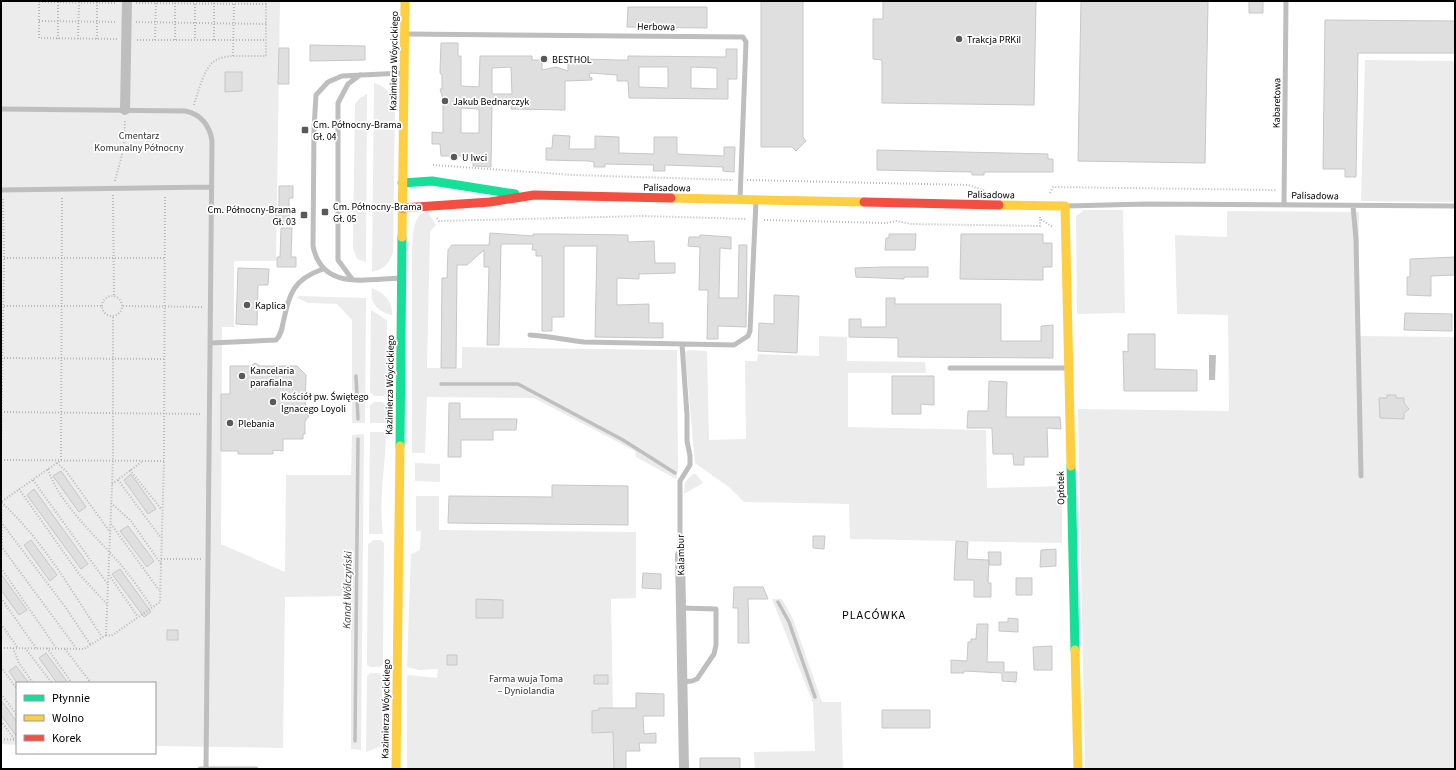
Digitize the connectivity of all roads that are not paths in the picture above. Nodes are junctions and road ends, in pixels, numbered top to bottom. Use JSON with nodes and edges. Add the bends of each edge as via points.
{"nodes":[{"id":1,"x":405,"y":1,"type":"edge"},
{"id":2,"x":1286,"y":1,"type":"edge"},
{"id":3,"x":127,"y":2,"type":"edge"},
{"id":4,"x":404,"y":34,"type":"junction"},
{"id":5,"x":404,"y":73,"type":"junction"},
{"id":6,"x":360,"y":75,"type":"junction"},
{"id":7,"x":1,"y":109,"type":"edge"},
{"id":8,"x":125,"y":110,"type":"junction"},
{"id":9,"x":402,"y":183,"type":"junction"},
{"id":10,"x":212,"y":187,"type":"junction"},
{"id":11,"x":2,"y":190,"type":"edge"},
{"id":12,"x":527,"y":195,"type":"junction"},
{"id":13,"x":740,"y":200,"type":"junction"},
{"id":14,"x":756,"y":200,"type":"junction"},
{"id":15,"x":1284,"y":205,"type":"junction"},
{"id":16,"x":1065,"y":206,"type":"junction"},
{"id":17,"x":1353,"y":206,"type":"junction"},
{"id":18,"x":1455,"y":206,"type":"edge"},
{"id":19,"x":402,"y":208,"type":"junction"},
{"id":20,"x":323,"y":269,"type":"junction"},
{"id":21,"x":402,"y":278,"type":"junction"},
{"id":22,"x":352,"y":279,"type":"junction"},
{"id":23,"x":530,"y":335,"type":"dead end"},
{"id":24,"x":210,"y":343,"type":"junction"},
{"id":25,"x":682,"y":344,"type":"junction"},
{"id":26,"x":950,"y":368,"type":"dead end"},
{"id":27,"x":1068,"y":368,"type":"junction"},
{"id":28,"x":1361,"y":476,"type":"dead end"},
{"id":29,"x":680,"y":555,"type":"joint"},
{"id":30,"x":681,"y":608,"type":"junction"},
{"id":31,"x":682,"y":682,"type":"junction"},
{"id":32,"x":200,"y":769,"type":"edge"},
{"id":33,"x":206,"y":769,"type":"edge"},
{"id":34,"x":256,"y":769,"type":"edge"},
{"id":35,"x":396,"y":769,"type":"edge"},
{"id":36,"x":684,"y":769,"type":"edge"},
{"id":37,"x":1078,"y":769,"type":"edge"}],
"edges":[{"from":1,"to":4,"type":"street","name":"Kazimierza Wóycickiego"},
{"from":2,"to":15,"type":"lane","name":"Kabaretowa"},
{"from":3,"to":8,"type":"street"},
{"from":4,"to":5,"type":"street","name":"Kazimierza Wóycickiego"},
{"from":4,"to":13,"type":"lane","name":"Herbowa","via":[[743,37],[746,42]]},
{"from":5,"to":6,"type":"lane"},
{"from":5,"to":9,"type":"street","name":"Kazimierza Wóycickiego"},
{"from":6,"to":20,"type":"lane","via":[[342,76],[328,82],[316,95],[313,246],[318,263]]},
{"from":6,"to":22,"type":"lane","via":[[348,84],[338,103],[338,260]]},
{"from":7,"to":8,"type":"lane"},
{"from":8,"to":10,"type":"lane","via":[[192,112],[206,124],[211,131]]},
{"from":9,"to":12,"type":"street","name":"Palisadowa","via":[[432,181]]},
{"from":9,"to":19,"type":"street","name":"Kazimierza Wóycickiego"},
{"from":10,"to":11,"type":"lane"},
{"from":10,"to":24,"type":"lane"},
{"from":12,"to":13,"type":"street","name":"Palisadowa"},
{"from":12,"to":19,"type":"street","name":"Palisadowa","via":[[490,202]]},
{"from":13,"to":14,"type":"street","name":"Palisadowa"},
{"from":14,"to":16,"type":"street","name":"Palisadowa"},
{"from":14,"to":25,"type":"lane","via":[[748,336],[734,345]]},
{"from":15,"to":16,"type":"lane","name":"Palisadowa"},
{"from":15,"to":17,"type":"lane","name":"Palisadowa"},
{"from":16,"to":27,"type":"street","name":"Opłotek"},
{"from":17,"to":18,"type":"lane","name":"Palisadowa"},
{"from":17,"to":28,"type":"lane"},
{"from":19,"to":21,"type":"street","name":"Kazimierza Wóycickiego"},
{"from":20,"to":22,"type":"lane","via":[[338,278]]},
{"from":20,"to":24,"type":"lane","via":[[306,276],[294,287],[276,340]]},
{"from":21,"to":22,"type":"lane"},
{"from":21,"to":35,"type":"street","name":"Kazimierza Wóycickiego"},
{"from":23,"to":25,"type":"lane","via":[[584,342]]},
{"from":24,"to":33,"type":"lane"},
{"from":25,"to":29,"type":"lane","name":"Kalambur","via":[[690,465],[680,481]]},
{"from":26,"to":27,"type":"lane"},
{"from":27,"to":37,"type":"street","name":"Opłotek"},
{"from":29,"to":30,"type":"street","name":"Kalambur"},
{"from":30,"to":31,"type":"street","name":"Kalambur"},
{"from":30,"to":31,"type":"lane","via":[[716,609],[714,654],[697,678]]},
{"from":31,"to":36,"type":"street","name":"Kalambur"},
{"from":32,"to":33,"type":"lane"},
{"from":33,"to":34,"type":"lane"}]}
